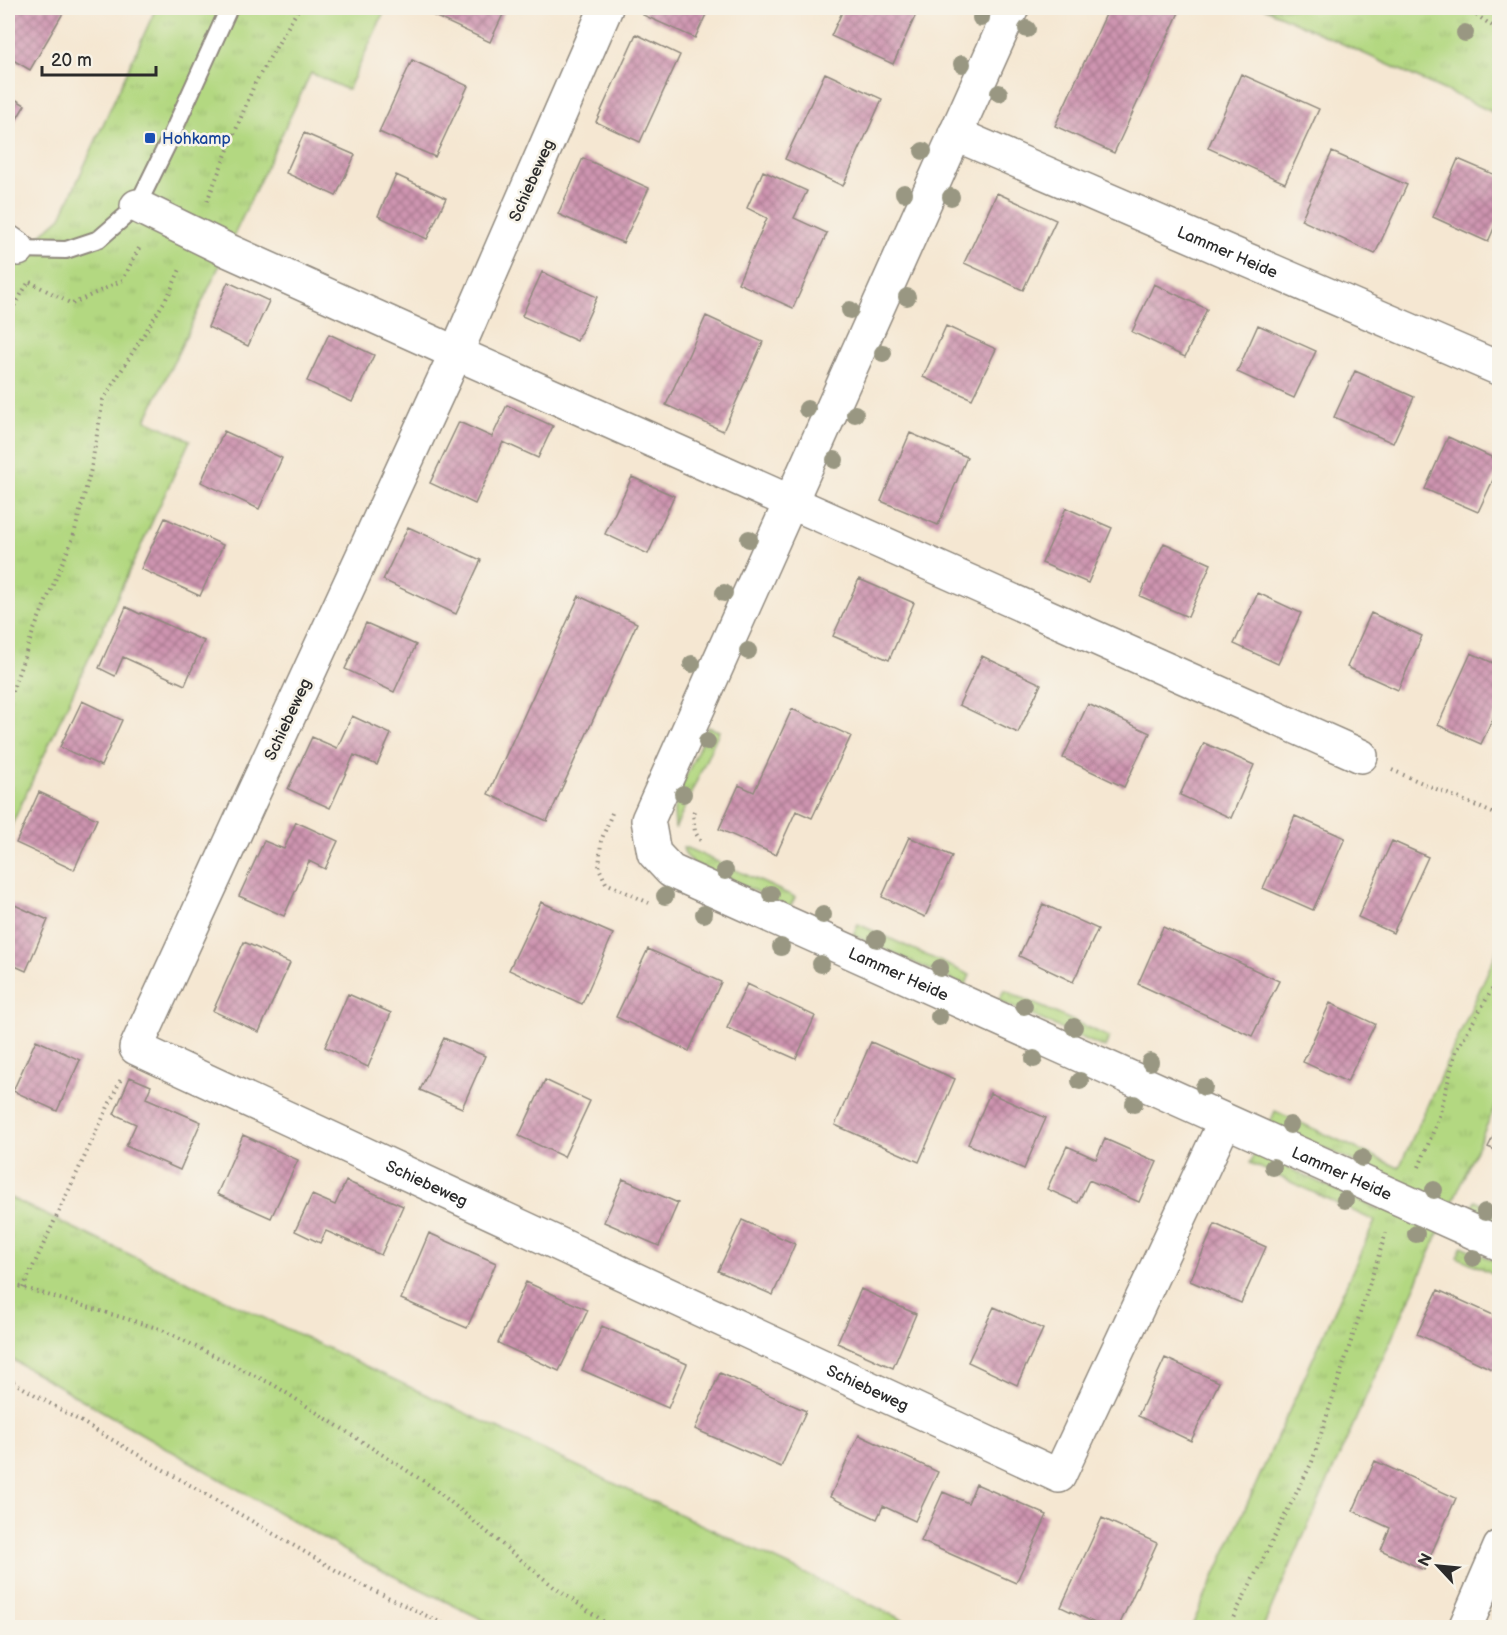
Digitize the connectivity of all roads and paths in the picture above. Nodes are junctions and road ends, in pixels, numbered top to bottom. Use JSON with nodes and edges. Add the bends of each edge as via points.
{"nodes":[{"id":1,"x":229,"y":8,"type":"edge"},
{"id":2,"x":299,"y":8,"type":"edge"},
{"id":3,"x":606,"y":8,"type":"edge"},
{"id":4,"x":1012,"y":8,"type":"edge"},
{"id":5,"x":1466,"y":8,"type":"edge"},
{"id":6,"x":1500,"y":32,"type":"edge"},
{"id":7,"x":955,"y":134,"type":"junction"},
{"id":8,"x":146,"y":211,"type":"junction"},
{"id":9,"x":194,"y":235,"type":"junction"},
{"id":10,"x":13,"y":245,"type":"edge"},
{"id":11,"x":29,"y":282,"type":"dead end"},
{"id":12,"x":456,"y":353,"type":"junction"},
{"id":13,"x":1500,"y":369,"type":"edge"},
{"id":14,"x":790,"y":502,"type":"junction"},
{"id":15,"x":8,"y":703,"type":"edge"},
{"id":16,"x":1361,"y":756,"type":"joint"},
{"id":17,"x":698,"y":803,"type":"dead end"},
{"id":18,"x":614,"y":808,"type":"dead end"},
{"id":19,"x":1500,"y":816,"type":"edge"},
{"id":20,"x":706,"y":847,"type":"dead end"},
{"id":21,"x":659,"y":907,"type":"dead end"},
{"id":22,"x":1500,"y":976,"type":"edge"},
{"id":23,"x":136,"y":1048,"type":"junction"},
{"id":24,"x":1225,"y":1121,"type":"junction"},
{"id":25,"x":1402,"y":1200,"type":"junction"},
{"id":26,"x":1376,"y":1229,"type":"dead end"},
{"id":27,"x":1386,"y":1233,"type":"junction"},
{"id":28,"x":1500,"y":1244,"type":"edge"},
{"id":29,"x":8,"y":1283,"type":"edge"},
{"id":30,"x":22,"y":1288,"type":"junction"},
{"id":31,"x":8,"y":1379,"type":"edge"},
{"id":32,"x":1500,"y":1547,"type":"edge"},
{"id":33,"x":452,"y":1628,"type":"edge"},
{"id":34,"x":613,"y":1628,"type":"edge"},
{"id":35,"x":1228,"y":1628,"type":"edge"},
{"id":36,"x":1465,"y":1628,"type":"edge"}],
"edges":[{"from":1,"to":8,"type":"lane","via":[[167,145]]},
{"from":2,"to":9,"type":"path","via":[[255,83]]},
{"from":3,"to":12,"type":"street","name":"Schiebeweg"},
{"from":4,"to":7,"type":"street","name":"Lammer Heide"},
{"from":5,"to":6,"type":"path"},
{"from":7,"to":13,"type":"street","name":"Lammer Heide"},
{"from":7,"to":14,"type":"street","name":"Lammer Heide"},
{"from":8,"to":9,"type":"street"},
{"from":8,"to":10,"type":"lane","via":[[99,239],[66,250]]},
{"from":8,"to":11,"type":"path","via":[[123,280],[72,303]]},
{"from":9,"to":12,"type":"street"},
{"from":9,"to":15,"type":"path","via":[[169,294],[103,400],[73,538]]},
{"from":12,"to":14,"type":"street"},
{"from":12,"to":23,"type":"street","name":"Schiebeweg"},
{"from":14,"to":16,"type":"street"},
{"from":14,"to":24,"type":"street","name":"Lammer Heide","via":[[648,820],[654,853],[671,871]]},
{"from":16,"to":19,"type":"path"},
{"from":17,"to":20,"type":"path","via":[[693,814],[695,832]]},
{"from":18,"to":21,"type":"path","via":[[601,841],[602,876],[606,883]]},
{"from":22,"to":25,"type":"path","via":[[1456,1050],[1438,1120]]},
{"from":23,"to":24,"type":"street","name":"Schiebeweg","via":[[1059,1476]]},
{"from":23,"to":30,"type":"path"},
{"from":24,"to":25,"type":"street","name":"Lammer Heide"},
{"from":25,"to":27,"type":"path"},
{"from":25,"to":28,"type":"street","name":"Lammer Heide"},
{"from":26,"to":27,"type":"path"},
{"from":27,"to":35,"type":"path","via":[[1312,1462]]},
{"from":29,"to":30,"type":"path"},
{"from":30,"to":34,"type":"path","via":[[160,1329],[274,1385],[431,1486],[554,1587]]},
{"from":31,"to":33,"type":"path","via":[[356,1582]]},
{"from":32,"to":36,"type":"street"}]}
